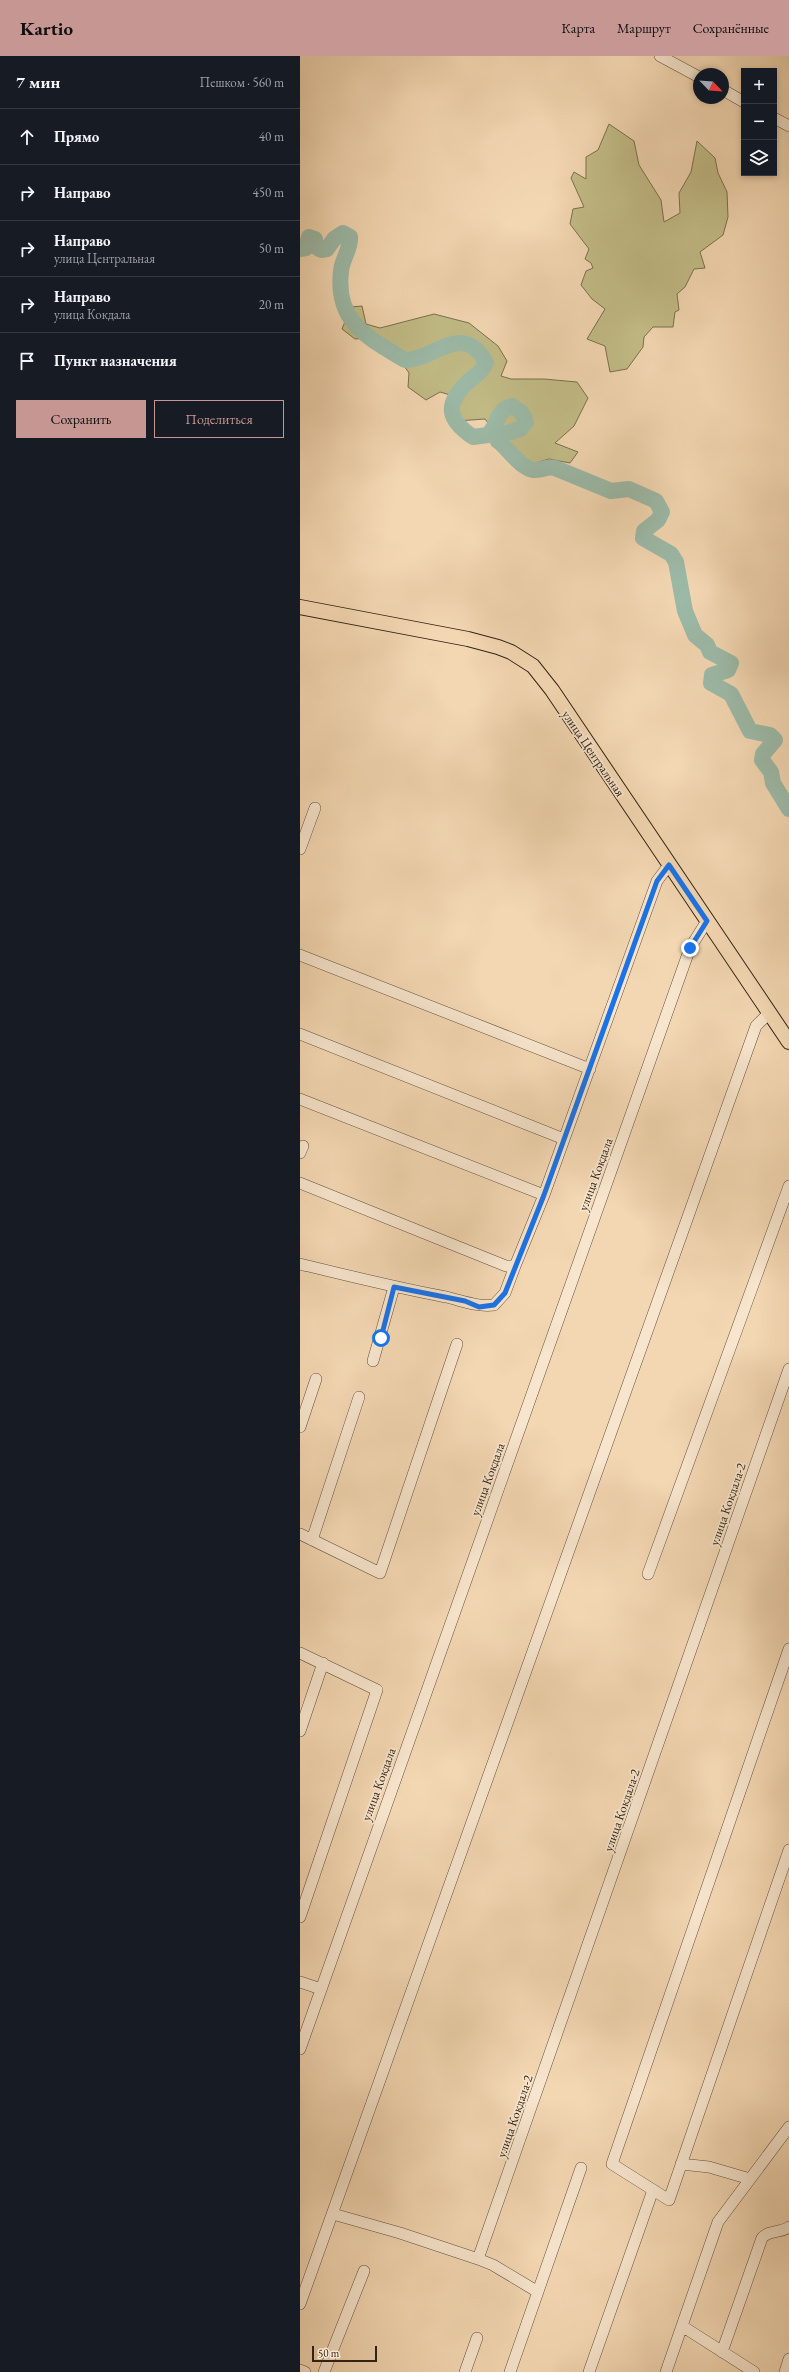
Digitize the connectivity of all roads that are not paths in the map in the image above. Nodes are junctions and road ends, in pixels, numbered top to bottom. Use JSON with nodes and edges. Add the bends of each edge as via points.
{"nodes":[{"id":1,"x":660,"y":56,"type":"edge"},
{"id":2,"x":693,"y":74,"type":"edge"},
{"id":3,"x":729,"y":93,"type":"edge"},
{"id":4,"x":741,"y":100,"type":"edge"},
{"id":5,"x":777,"y":120,"type":"edge"},
{"id":6,"x":789,"y":126,"type":"edge"},
{"id":7,"x":300,"y":607,"type":"edge"},
{"id":8,"x":315,"y":808,"type":"dead end"},
{"id":9,"x":300,"y":849,"type":"edge"},
{"id":10,"x":669,"y":865,"type":"junction"},
{"id":11,"x":707,"y":921,"type":"junction"},
{"id":12,"x":300,"y":955,"type":"edge"},
{"id":13,"x":769,"y":1013,"type":"junction"},
{"id":14,"x":300,"y":1034,"type":"edge"},
{"id":15,"x":789,"y":1042,"type":"edge"},
{"id":16,"x":590,"y":1069,"type":"junction"},
{"id":17,"x":300,"y":1098,"type":"edge"},
{"id":18,"x":564,"y":1139,"type":"junction"},
{"id":19,"x":300,"y":1183,"type":"edge"},
{"id":20,"x":789,"y":1186,"type":"edge"},
{"id":21,"x":544,"y":1195,"type":"junction"},
{"id":22,"x":300,"y":1264,"type":"edge"},
{"id":23,"x":516,"y":1266,"type":"junction"},
{"id":24,"x":394,"y":1287,"type":"junction"},
{"id":25,"x":458,"y":1344,"type":"dead end"},
{"id":26,"x":373,"y":1361,"type":"dead end"},
{"id":27,"x":789,"y":1370,"type":"edge"},
{"id":28,"x":316,"y":1380,"type":"dead end"},
{"id":29,"x":359,"y":1397,"type":"dead end"},
{"id":30,"x":300,"y":1427,"type":"edge"},
{"id":31,"x":300,"y":1534,"type":"edge"},
{"id":32,"x":312,"y":1540,"type":"junction"},
{"id":33,"x":648,"y":1574,"type":"dead end"},
{"id":34,"x":789,"y":1649,"type":"edge"},
{"id":35,"x":300,"y":1652,"type":"edge"},
{"id":36,"x":323,"y":1663,"type":"junction"},
{"id":37,"x":300,"y":1732,"type":"edge"},
{"id":38,"x":789,"y":1850,"type":"edge"},
{"id":39,"x":300,"y":1917,"type":"edge"},
{"id":40,"x":300,"y":1982,"type":"edge"},
{"id":41,"x":321,"y":1989,"type":"junction"},
{"id":42,"x":300,"y":2049,"type":"edge"},
{"id":43,"x":789,"y":2127,"type":"edge"},
{"id":44,"x":681,"y":2164,"type":"junction"},
{"id":45,"x":581,"y":2168,"type":"dead end"},
{"id":46,"x":750,"y":2179,"type":"junction"},
{"id":47,"x":653,"y":2190,"type":"junction"},
{"id":48,"x":332,"y":2214,"type":"junction"},
{"id":49,"x":789,"y":2227,"type":"edge"},
{"id":50,"x":478,"y":2259,"type":"junction"},
{"id":51,"x":364,"y":2271,"type":"dead end"},
{"id":52,"x":538,"y":2292,"type":"junction"},
{"id":53,"x":300,"y":2304,"type":"edge"},
{"id":54,"x":682,"y":2326,"type":"junction"},
{"id":55,"x":476,"y":2338,"type":"dead end"},
{"id":56,"x":722,"y":2352,"type":"junction"},
{"id":57,"x":789,"y":2359,"type":"edge"},
{"id":58,"x":300,"y":2370,"type":"edge"},
{"id":59,"x":305,"y":2372,"type":"edge"},
{"id":60,"x":324,"y":2372,"type":"edge"},
{"id":61,"x":465,"y":2372,"type":"edge"},
{"id":62,"x":510,"y":2372,"type":"edge"},
{"id":63,"x":589,"y":2372,"type":"edge"},
{"id":64,"x":666,"y":2372,"type":"edge"},
{"id":65,"x":754,"y":2372,"type":"edge"},
{"id":66,"x":784,"y":2372,"type":"edge"}],
"edges":[{"from":1,"to":2,"type":"street"},
{"from":3,"to":4,"type":"street"},
{"from":5,"to":6,"type":"street"},
{"from":7,"to":10,"type":"main road","name":"улица Центральная","via":[[468,639],[511,652],[533,666],[552,690]]},
{"from":8,"to":9,"type":"street"},
{"from":10,"to":11,"type":"main road","name":"улица Центральная"},
{"from":10,"to":16,"type":"street","via":[[657,881]]},
{"from":11,"to":13,"type":"main road","name":"улица Центральная"},
{"from":11,"to":41,"type":"street","name":"улица Кокдала","via":[[690,948]]},
{"from":12,"to":16,"type":"street"},
{"from":13,"to":15,"type":"main road","name":"улица Центральная"},
{"from":13,"to":48,"type":"street","via":[[761,1019],[753,1034]]},
{"from":14,"to":18,"type":"street"},
{"from":16,"to":18,"type":"street"},
{"from":17,"to":21,"type":"street"},
{"from":18,"to":21,"type":"street"},
{"from":19,"to":23,"type":"street","via":[[506,1266]]},
{"from":20,"to":33,"type":"street"},
{"from":21,"to":23,"type":"street"},
{"from":22,"to":24,"type":"street"},
{"from":23,"to":24,"type":"street","via":[[505,1293],[494,1305],[479,1307],[465,1301]]},
{"from":24,"to":26,"type":"street"},
{"from":25,"to":32,"type":"street","via":[[380,1573]]},
{"from":27,"to":50,"type":"street","name":"улица Кокдала-2"},
{"from":28,"to":30,"type":"street"},
{"from":29,"to":32,"type":"street"},
{"from":31,"to":32,"type":"street"},
{"from":34,"to":47,"type":"street","via":[[612,2164]]},
{"from":35,"to":36,"type":"street"},
{"from":36,"to":37,"type":"street"},
{"from":36,"to":39,"type":"street","via":[[377,1690]]},
{"from":38,"to":44,"type":"street"},
{"from":40,"to":41,"type":"street"},
{"from":41,"to":42,"type":"street","name":"улица Кокдала"},
{"from":43,"to":46,"type":"street"},
{"from":44,"to":46,"type":"street","via":[[708,2167]]},
{"from":44,"to":47,"type":"street","via":[[669,2200]]},
{"from":45,"to":52,"type":"street"},
{"from":46,"to":54,"type":"street","via":[[718,2222]]},
{"from":47,"to":63,"type":"street"},
{"from":48,"to":50,"type":"street"},
{"from":48,"to":53,"type":"street"},
{"from":49,"to":56,"type":"street","via":[[766,2234],[762,2238]]},
{"from":50,"to":52,"type":"street"},
{"from":51,"to":60,"type":"street"},
{"from":52,"to":62,"type":"street"},
{"from":54,"to":56,"type":"street"},
{"from":54,"to":64,"type":"street"},
{"from":55,"to":61,"type":"street"},
{"from":56,"to":65,"type":"street"},
{"from":57,"to":66,"type":"street"},
{"from":58,"to":59,"type":"street"}]}
